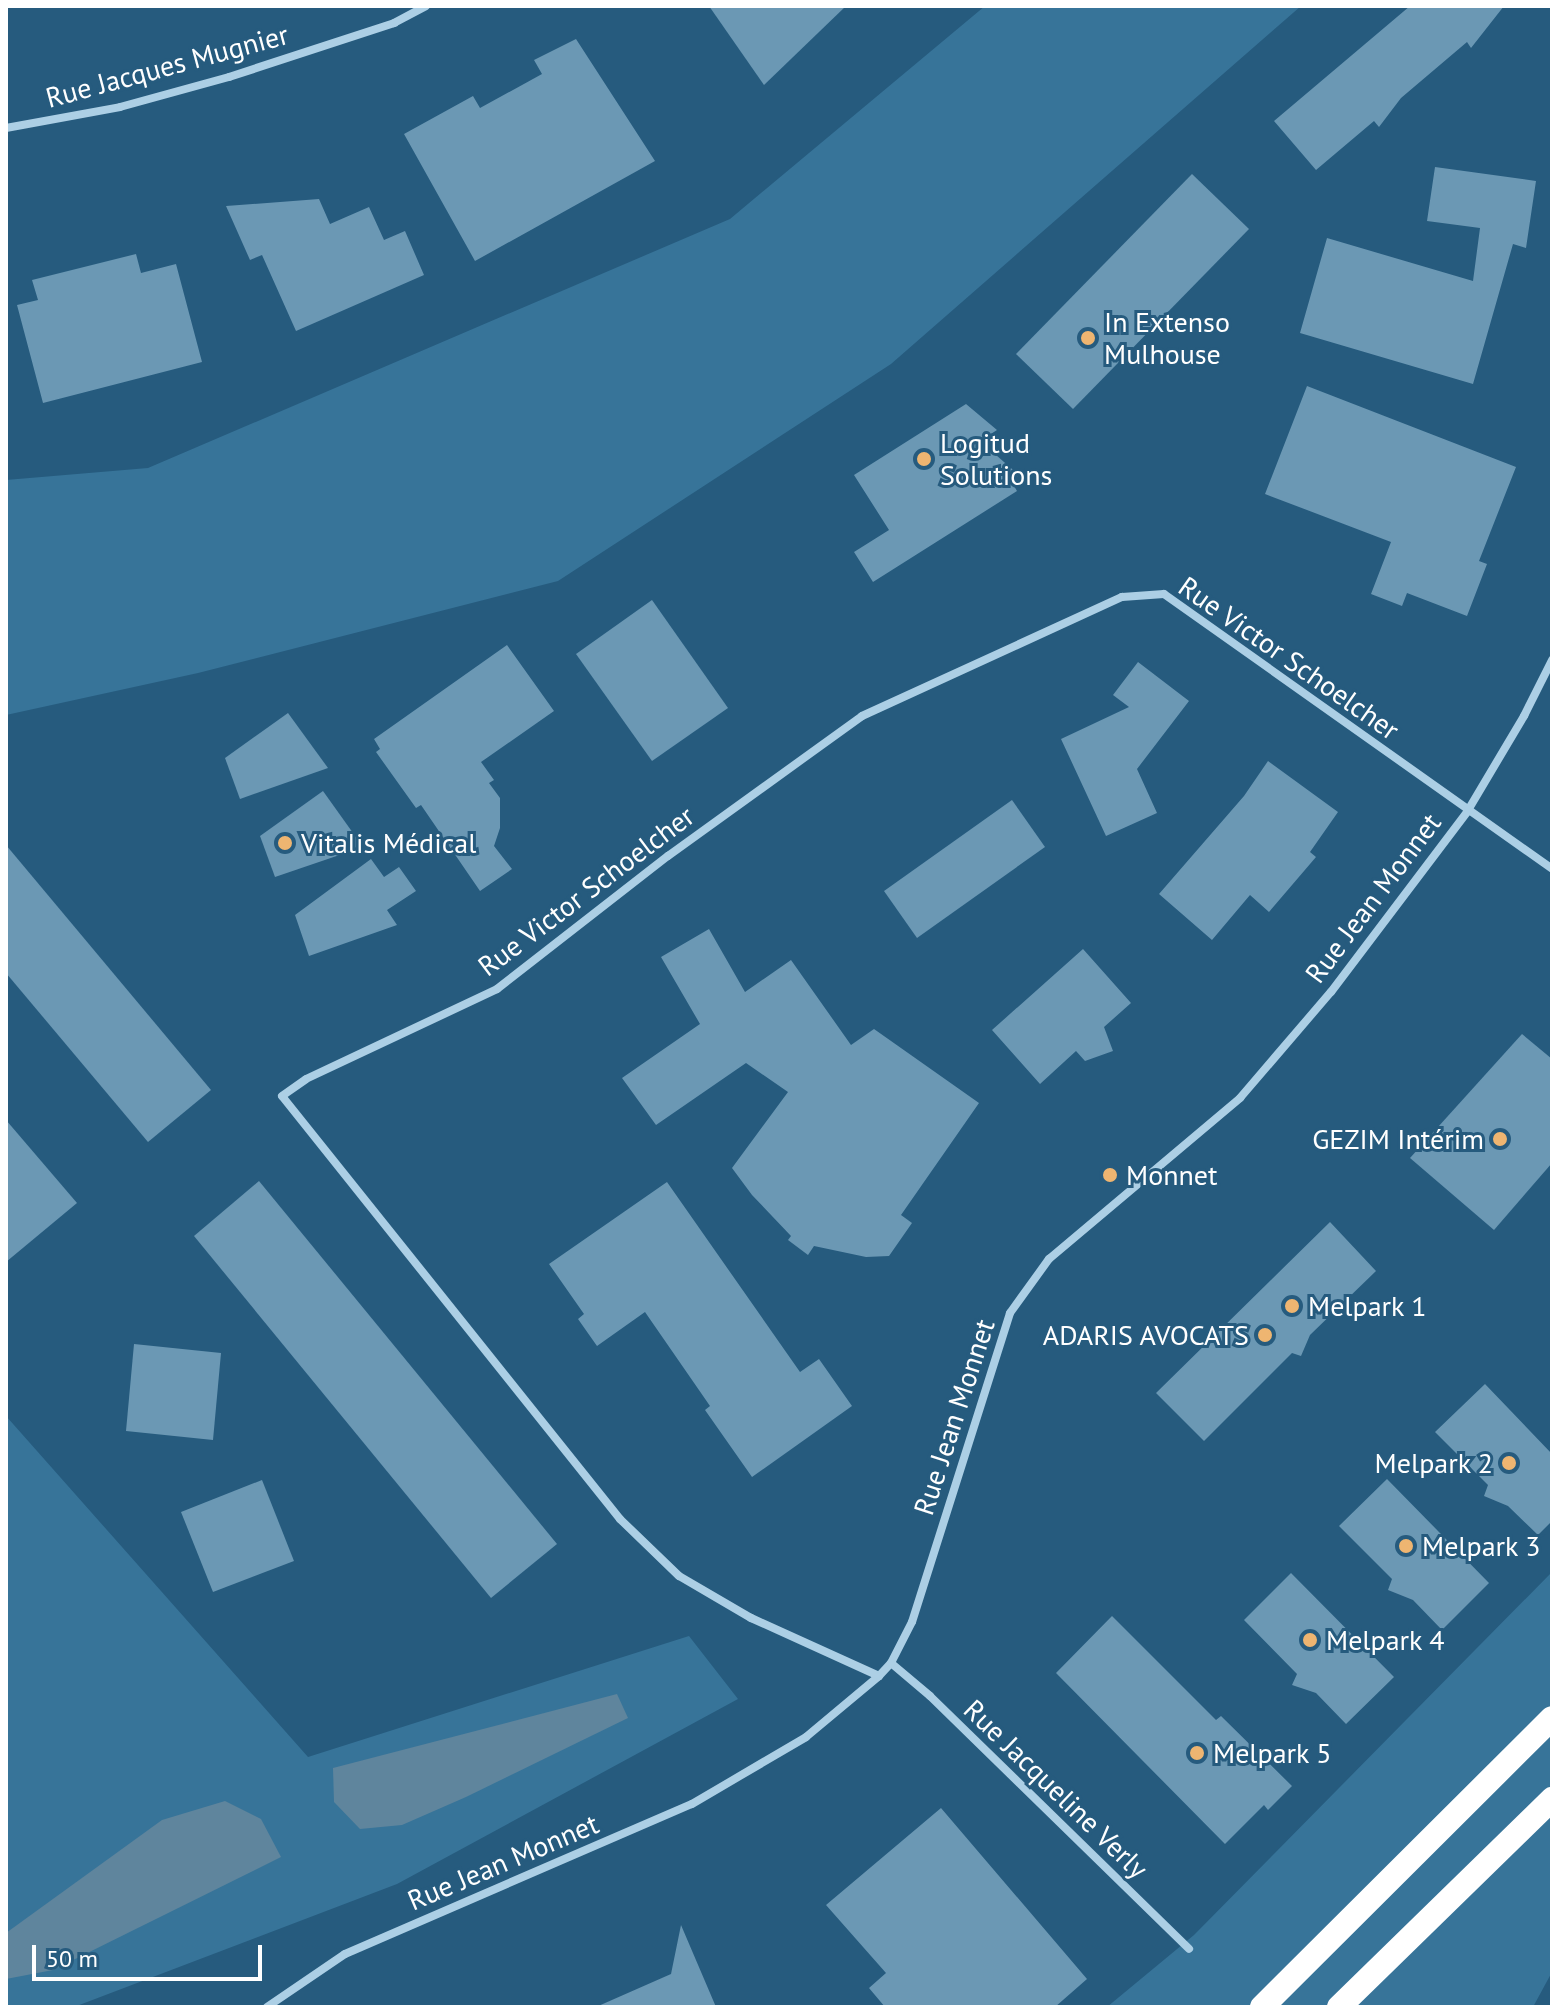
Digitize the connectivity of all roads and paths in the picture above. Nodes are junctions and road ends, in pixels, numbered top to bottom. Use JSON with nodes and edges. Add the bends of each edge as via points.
{"nodes":[{"id":1,"x":426,"y":6,"type":"edge"},
{"id":2,"x":6,"y":128,"type":"edge"},
{"id":3,"x":1552,"y":660,"type":"edge"},
{"id":4,"x":1467,"y":812,"type":"junction"},
{"id":5,"x":1552,"y":869,"type":"edge"},
{"id":6,"x":891,"y":1663,"type":"junction"},
{"id":7,"x":879,"y":1676,"type":"junction"},
{"id":8,"x":1552,"y":1718,"type":"edge"},
{"id":9,"x":1552,"y":1799,"type":"edge"},
{"id":10,"x":1189,"y":1949,"type":"dead end"},
{"id":11,"x":267,"y":2007,"type":"edge"},
{"id":12,"x":1262,"y":2007,"type":"edge"},
{"id":13,"x":1339,"y":2007,"type":"edge"}],
"edges":[{"from":1,"to":2,"type":"street","name":"Rue Jacques Mugnier","via":[[394,23],[229,77],[120,107]]},
{"from":3,"to":4,"type":"street","name":"Rue Jean Monnet"},
{"from":4,"to":5,"type":"street"},
{"from":4,"to":6,"type":"street","name":"Rue Jean Monnet","via":[[1331,992],[1240,1098],[1049,1259],[1010,1313],[912,1622]]},
{"from":4,"to":7,"type":"street","name":"Rue Victor Schoelcher","via":[[1164,594],[1122,597],[862,716],[497,989],[306,1079],[282,1096],[620,1519],[679,1576],[751,1618]]},
{"from":6,"to":7,"type":"street","name":"Rue Jean Monnet"},
{"from":6,"to":10,"type":"street","name":"Rue Jacqueline Verly"},
{"from":7,"to":11,"type":"street","name":"Rue Jean Monnet","via":[[806,1737],[692,1804],[345,1954]]},
{"from":8,"to":12,"type":"highway"},
{"from":9,"to":13,"type":"highway"}]}
